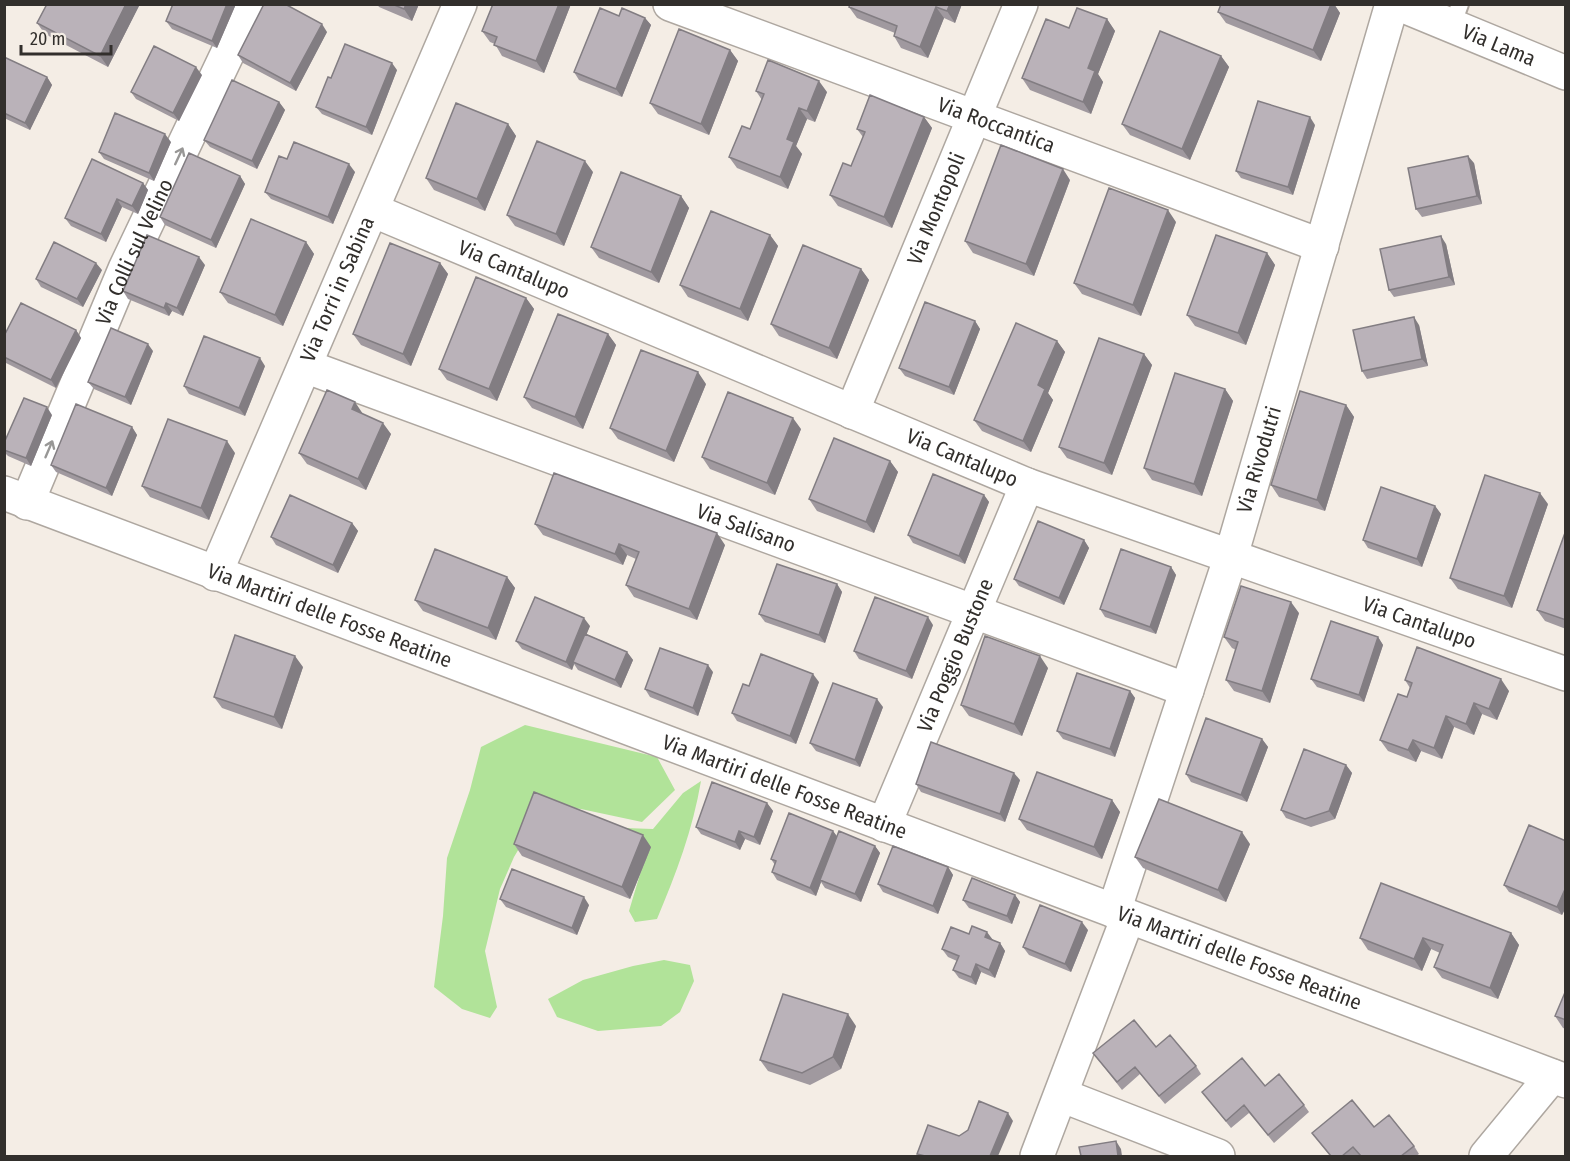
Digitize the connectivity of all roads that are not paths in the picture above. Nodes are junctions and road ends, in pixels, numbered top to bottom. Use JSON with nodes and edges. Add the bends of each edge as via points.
{"nodes":[{"id":1,"x":251,"y":4,"type":"edge"},
{"id":2,"x":460,"y":4,"type":"edge"},
{"id":3,"x":670,"y":4,"type":"edge"},
{"id":4,"x":1021,"y":4,"type":"edge"},
{"id":5,"x":1392,"y":4,"type":"edge"},
{"id":6,"x":1399,"y":4,"type":"edge"},
{"id":7,"x":1456,"y":15,"type":"edge"},
{"id":8,"x":1566,"y":73,"type":"edge"},
{"id":9,"x":974,"y":117,"type":"junction"},
{"id":10,"x":372,"y":210,"type":"junction"},
{"id":11,"x":1322,"y":246,"type":"junction"},
{"id":12,"x":305,"y":366,"type":"junction"},
{"id":13,"x":852,"y":412,"type":"junction"},
{"id":14,"x":1027,"y":485,"type":"junction"},
{"id":15,"x":16,"y":498,"type":"edge"},
{"id":16,"x":1231,"y":556,"type":"junction"},
{"id":17,"x":215,"y":574,"type":"junction"},
{"id":18,"x":974,"y":611,"type":"junction"},
{"id":19,"x":1566,"y":674,"type":"edge"},
{"id":20,"x":1187,"y":690,"type":"junction"},
{"id":21,"x":884,"y":825,"type":"junction"},
{"id":22,"x":1121,"y":914,"type":"junction"},
{"id":23,"x":1559,"y":1078,"type":"edge"},
{"id":24,"x":1061,"y":1095,"type":"junction"},
{"id":25,"x":1037,"y":1156,"type":"edge"},
{"id":26,"x":1218,"y":1156,"type":"edge"},
{"id":27,"x":1486,"y":1156,"type":"edge"}],
"edges":[{"from":15,"to":1,"type":"street","name":"Via Colli sul Velino","one_way":true},
{"from":2,"to":10,"type":"street","name":"Via Torri in Sabina"},
{"from":3,"to":9,"type":"street","name":"Via Roccantica"},
{"from":4,"to":9,"type":"street","name":"Via Montopoli"},
{"from":5,"to":11,"type":"street","name":"Via Rivodutri"},
{"from":6,"to":7,"type":"street","name":"Via Lama"},
{"from":7,"to":8,"type":"street","name":"Via Lama"},
{"from":9,"to":11,"type":"street","name":"Via Roccantica"},
{"from":9,"to":13,"type":"street","name":"Via Montopoli"},
{"from":10,"to":12,"type":"street","name":"Via Torri in Sabina"},
{"from":10,"to":13,"type":"street","name":"Via Cantalupo"},
{"from":11,"to":16,"type":"street","name":"Via Rivodutri"},
{"from":12,"to":17,"type":"street","name":"Via Torri in Sabina"},
{"from":12,"to":18,"type":"street","name":"Via Salisano"},
{"from":13,"to":14,"type":"street","name":"Via Cantalupo"},
{"from":14,"to":16,"type":"street","name":"Via Cantalupo"},
{"from":14,"to":18,"type":"street","name":"Via Poggio Bustone"},
{"from":15,"to":17,"type":"street","name":"Via Martiri delle Fosse Reatine"},
{"from":16,"to":19,"type":"street","name":"Via Cantalupo"},
{"from":16,"to":20,"type":"street","name":"Via Rivodutri"},
{"from":17,"to":21,"type":"street","name":"Via Martiri delle Fosse Reatine"},
{"from":18,"to":20,"type":"street","name":"Via Salisano"},
{"from":18,"to":21,"type":"street","name":"Via Poggio Bustone"},
{"from":20,"to":22,"type":"street","name":"Via Rivodutri"},
{"from":21,"to":22,"type":"street","name":"Via Martiri delle Fosse Reatine"},
{"from":22,"to":23,"type":"street","name":"Via Martiri delle Fosse Reatine"},
{"from":22,"to":24,"type":"street","name":"Via Rivodutri"},
{"from":23,"to":27,"type":"street"},
{"from":24,"to":25,"type":"street","name":"Via Rivodutri"},
{"from":24,"to":26,"type":"street"}]}
